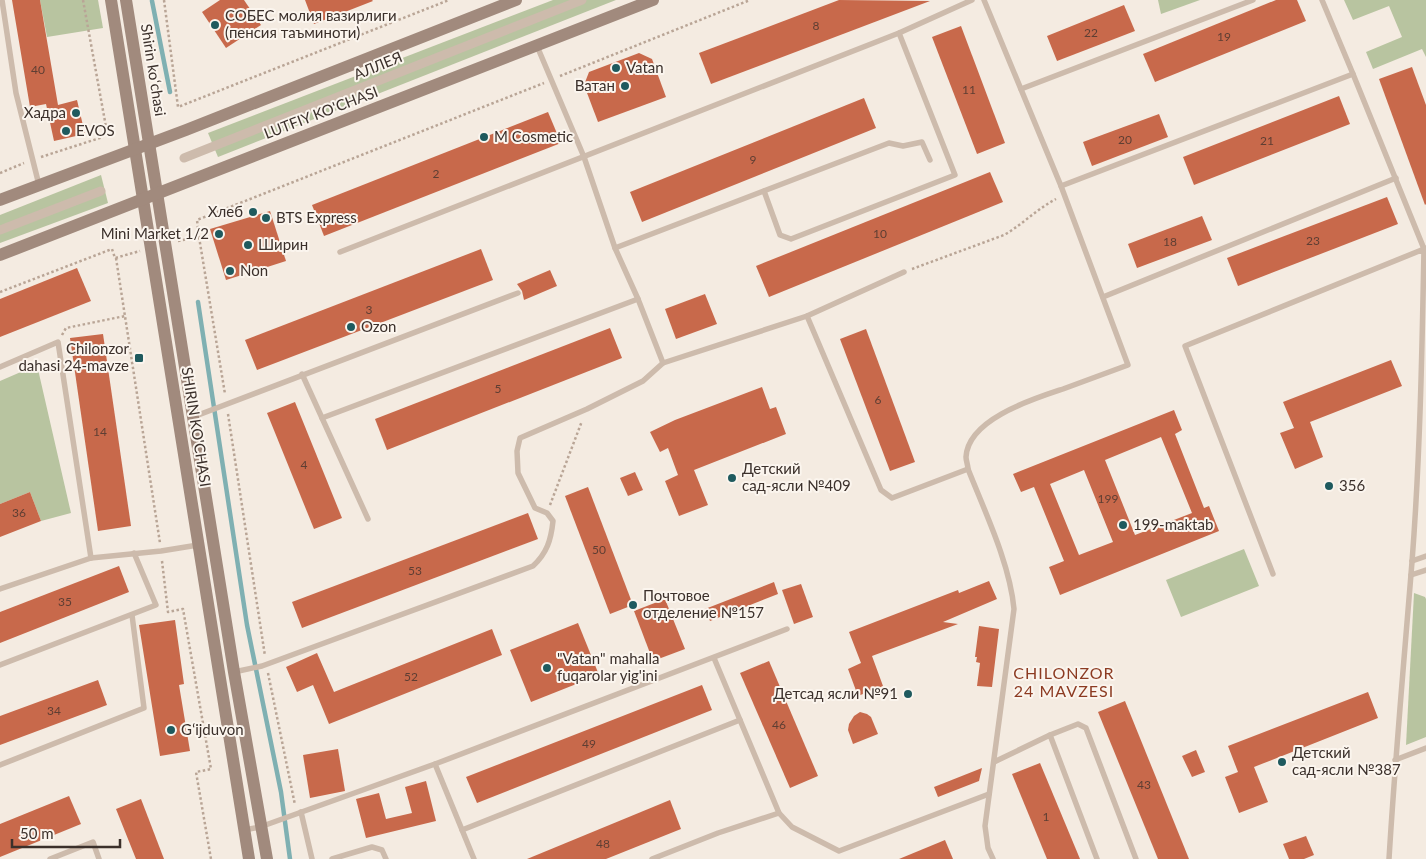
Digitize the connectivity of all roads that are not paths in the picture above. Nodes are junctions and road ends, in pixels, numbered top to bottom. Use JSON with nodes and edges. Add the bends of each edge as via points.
{"nodes":[{"id":1,"x":2,"y":0,"type":"edge"},
{"id":2,"x":111,"y":0,"type":"edge"},
{"id":3,"x":126,"y":0,"type":"edge"},
{"id":4,"x":516,"y":0,"type":"edge"},
{"id":5,"x":582,"y":0,"type":"edge"},
{"id":6,"x":654,"y":0,"type":"edge"},
{"id":7,"x":972,"y":0,"type":"edge"},
{"id":8,"x":984,"y":0,"type":"edge"},
{"id":9,"x":1252,"y":0,"type":"edge"},
{"id":10,"x":1322,"y":0,"type":"edge"},
{"id":11,"x":7,"y":29,"type":"junction"},
{"id":12,"x":0,"y":31,"type":"edge"},
{"id":13,"x":899,"y":33,"type":"junction"},
{"id":14,"x":537,"y":46,"type":"junction"},
{"id":15,"x":1354,"y":74,"type":"junction"},
{"id":16,"x":1021,"y":89,"type":"junction"},
{"id":17,"x":148,"y":144,"type":"junction"},
{"id":18,"x":135,"y":149,"type":"junction"},
{"id":19,"x":584,"y":157,"type":"junction"},
{"id":20,"x":184,"y":158,"type":"dead end"},
{"id":21,"x":930,"y":160,"type":"dead end"},
{"id":22,"x":1396,"y":178,"type":"junction"},
{"id":23,"x":39,"y":185,"type":"junction"},
{"id":24,"x":1061,"y":186,"type":"junction"},
{"id":25,"x":101,"y":191,"type":"dead end"},
{"id":26,"x":764,"y":191,"type":"junction"},
{"id":27,"x":156,"y":195,"type":"junction"},
{"id":28,"x":0,"y":200,"type":"edge"},
{"id":29,"x":143,"y":200,"type":"junction"},
{"id":30,"x":0,"y":230,"type":"edge"},
{"id":31,"x":615,"y":248,"type":"junction"},
{"id":32,"x":1425,"y":249,"type":"edge"},
{"id":33,"x":340,"y":252,"type":"dead end"},
{"id":34,"x":0,"y":255,"type":"edge"},
{"id":35,"x":904,"y":272,"type":"road end"},
{"id":36,"x":518,"y":293,"type":"dead end"},
{"id":37,"x":1103,"y":297,"type":"junction"},
{"id":38,"x":638,"y":299,"type":"junction"},
{"id":39,"x":807,"y":316,"type":"junction"},
{"id":40,"x":663,"y":363,"type":"junction"},
{"id":41,"x":0,"y":367,"type":"edge"},
{"id":42,"x":302,"y":374,"type":"junction"},
{"id":43,"x":193,"y":417,"type":"junction"},
{"id":44,"x":322,"y":418,"type":"junction"},
{"id":45,"x":1426,"y":431,"type":"edge"},
{"id":46,"x":1419,"y":433,"type":"junction"},
{"id":47,"x":968,"y":469,"type":"junction"},
{"id":48,"x":368,"y":519,"type":"dead end"},
{"id":49,"x":198,"y":545,"type":"junction"},
{"id":50,"x":134,"y":553,"type":"junction"},
{"id":51,"x":1426,"y":556,"type":"edge"},
{"id":52,"x":91,"y":558,"type":"junction"},
{"id":53,"x":1412,"y":561,"type":"junction"},
{"id":54,"x":1426,"y":570,"type":"edge"},
{"id":55,"x":1273,"y":574,"type":"dead end"},
{"id":56,"x":1411,"y":575,"type":"junction"},
{"id":57,"x":0,"y":589,"type":"edge"},
{"id":58,"x":132,"y":615,"type":"junction"},
{"id":59,"x":787,"y":629,"type":"dead end"},
{"id":60,"x":714,"y":658,"type":"junction"},
{"id":61,"x":0,"y":665,"type":"edge"},
{"id":62,"x":234,"y":672,"type":"junction"},
{"id":63,"x":740,"y":720,"type":"junction"},
{"id":64,"x":1050,"y":735,"type":"junction"},
{"id":65,"x":1426,"y":748,"type":"edge"},
{"id":66,"x":1395,"y":760,"type":"junction"},
{"id":67,"x":994,"y":762,"type":"junction"},
{"id":68,"x":435,"y":764,"type":"junction"},
{"id":69,"x":0,"y":765,"type":"edge"},
{"id":70,"x":989,"y":794,"type":"junction"},
{"id":71,"x":299,"y":813,"type":"junction"},
{"id":72,"x":779,"y":814,"type":"junction"},
{"id":73,"x":260,"y":827,"type":"junction"},
{"id":74,"x":244,"y":830,"type":"junction"},
{"id":75,"x":462,"y":830,"type":"junction"},
{"id":76,"x":50,"y":859,"type":"edge"},
{"id":77,"x":99,"y":859,"type":"edge"},
{"id":78,"x":249,"y":859,"type":"edge"},
{"id":79,"x":267,"y":859,"type":"edge"},
{"id":80,"x":312,"y":859,"type":"edge"},
{"id":81,"x":332,"y":859,"type":"edge"},
{"id":82,"x":386,"y":859,"type":"edge"},
{"id":83,"x":474,"y":859,"type":"edge"},
{"id":84,"x":652,"y":859,"type":"edge"},
{"id":85,"x":992,"y":859,"type":"edge"},
{"id":86,"x":1097,"y":859,"type":"edge"},
{"id":87,"x":1136,"y":859,"type":"edge"},
{"id":88,"x":1389,"y":859,"type":"edge"}],
"edges":[{"from":1,"to":11,"type":"lane"},
{"from":2,"to":18,"type":"main road","name":"SHIRIN KO'CHASI"},
{"from":3,"to":17,"type":"main road","name":"Shirin koʻchasi"},
{"from":4,"to":17,"type":"main road"},
{"from":5,"to":20,"type":"street","name":"АЛЛЕЯ"},
{"from":6,"to":14,"type":"main road","name":"LUTFIY KO'CHASI"},
{"from":7,"to":13,"type":"lane"},
{"from":8,"to":16,"type":"lane"},
{"from":9,"to":16,"type":"lane"},
{"from":10,"to":15,"type":"lane"},
{"from":11,"to":12,"type":"lane"},
{"from":11,"to":23,"type":"lane","via":[[16,93]]},
{"from":13,"to":19,"type":"lane"},
{"from":13,"to":26,"type":"lane","via":[[955,175],[791,239],[780,235]]},
{"from":14,"to":19,"type":"lane"},
{"from":14,"to":27,"type":"main road","name":"LUTFIY KO'CHASI"},
{"from":15,"to":22,"type":"lane"},
{"from":15,"to":24,"type":"lane"},
{"from":16,"to":24,"type":"lane"},
{"from":17,"to":18,"type":"main road"},
{"from":17,"to":27,"type":"main road","name":"SHIRIN KO'CHASI"},
{"from":18,"to":23,"type":"main road"},
{"from":18,"to":29,"type":"main road","name":"SHIRIN KO'CHASI"},
{"from":19,"to":31,"type":"lane"},
{"from":19,"to":33,"type":"lane"},
{"from":21,"to":26,"type":"lane","via":[[922,142],[903,146],[890,144]]},
{"from":22,"to":32,"type":"lane"},
{"from":22,"to":37,"type":"lane"},
{"from":23,"to":28,"type":"main road"},
{"from":24,"to":37,"type":"lane"},
{"from":25,"to":30,"type":"street"},
{"from":26,"to":31,"type":"lane"},
{"from":27,"to":29,"type":"main road","name":"LUTFIY KO'CHASI"},
{"from":27,"to":43,"type":"main road","name":"SHIRIN KO'CHASI"},
{"from":29,"to":34,"type":"main road","name":"LUTFIY KO'CHASI"},
{"from":29,"to":49,"type":"main road","name":"SHIRIN KO'CHASI"},
{"from":31,"to":38,"type":"lane"},
{"from":32,"to":46,"type":"lane"},
{"from":32,"to":55,"type":"lane","via":[[1185,346]]},
{"from":35,"to":39,"type":"lane"},
{"from":36,"to":42,"type":"lane"},
{"from":37,"to":47,"type":"lane","via":[[1128,366],[1008,410],[975,436],[966,457]]},
{"from":38,"to":40,"type":"lane"},
{"from":38,"to":44,"type":"lane"},
{"from":39,"to":40,"type":"lane"},
{"from":39,"to":47,"type":"lane","via":[[881,490],[892,498]]},
{"from":40,"to":62,"type":"lane","via":[[644,381],[520,438],[518,473],[535,508],[547,513],[552,521],[552,532],[543,556],[532,566],[264,665]]},
{"from":41,"to":52,"type":"lane","via":[[58,342]]},
{"from":42,"to":43,"type":"lane"},
{"from":42,"to":44,"type":"lane"},
{"from":43,"to":62,"type":"main road","name":"SHIRIN KO'CHASI"},
{"from":44,"to":48,"type":"lane"},
{"from":45,"to":46,"type":"lane"},
{"from":46,"to":53,"type":"lane"},
{"from":47,"to":67,"type":"lane","via":[[1005,567],[1014,609]]},
{"from":49,"to":50,"type":"lane"},
{"from":49,"to":74,"type":"main road","name":"SHIRIN KO'CHASI"},
{"from":50,"to":52,"type":"lane"},
{"from":50,"to":58,"type":"lane","via":[[156,605]]},
{"from":51,"to":53,"type":"lane"},
{"from":52,"to":57,"type":"lane"},
{"from":53,"to":56,"type":"lane"},
{"from":54,"to":56,"type":"lane"},
{"from":56,"to":66,"type":"lane"},
{"from":58,"to":61,"type":"lane"},
{"from":58,"to":69,"type":"lane","via":[[144,708]]},
{"from":59,"to":60,"type":"lane"},
{"from":60,"to":63,"type":"lane"},
{"from":60,"to":68,"type":"lane"},
{"from":62,"to":73,"type":"main road","name":"SHIRIN KO'CHASI"},
{"from":63,"to":72,"type":"lane"},
{"from":63,"to":75,"type":"lane"},
{"from":64,"to":67,"type":"lane"},
{"from":64,"to":86,"type":"lane"},
{"from":64,"to":87,"type":"lane","via":[[1078,724],[1086,728]]},
{"from":65,"to":66,"type":"lane"},
{"from":66,"to":88,"type":"lane"},
{"from":67,"to":70,"type":"lane"},
{"from":68,"to":71,"type":"lane"},
{"from":68,"to":75,"type":"lane"},
{"from":70,"to":72,"type":"lane","via":[[839,851],[792,827]]},
{"from":70,"to":85,"type":"lane","via":[[985,826]]},
{"from":71,"to":73,"type":"lane"},
{"from":71,"to":80,"type":"lane"},
{"from":72,"to":84,"type":"lane"},
{"from":73,"to":74,"type":"lane"},
{"from":73,"to":79,"type":"main road","name":"SHIRIN KO'CHASI"},
{"from":74,"to":78,"type":"main road","name":"SHIRIN KO'CHASI"},
{"from":75,"to":83,"type":"lane"},
{"from":76,"to":77,"type":"lane","via":[[93,842]]},
{"from":81,"to":82,"type":"lane","via":[[372,848],[382,850]]}]}
